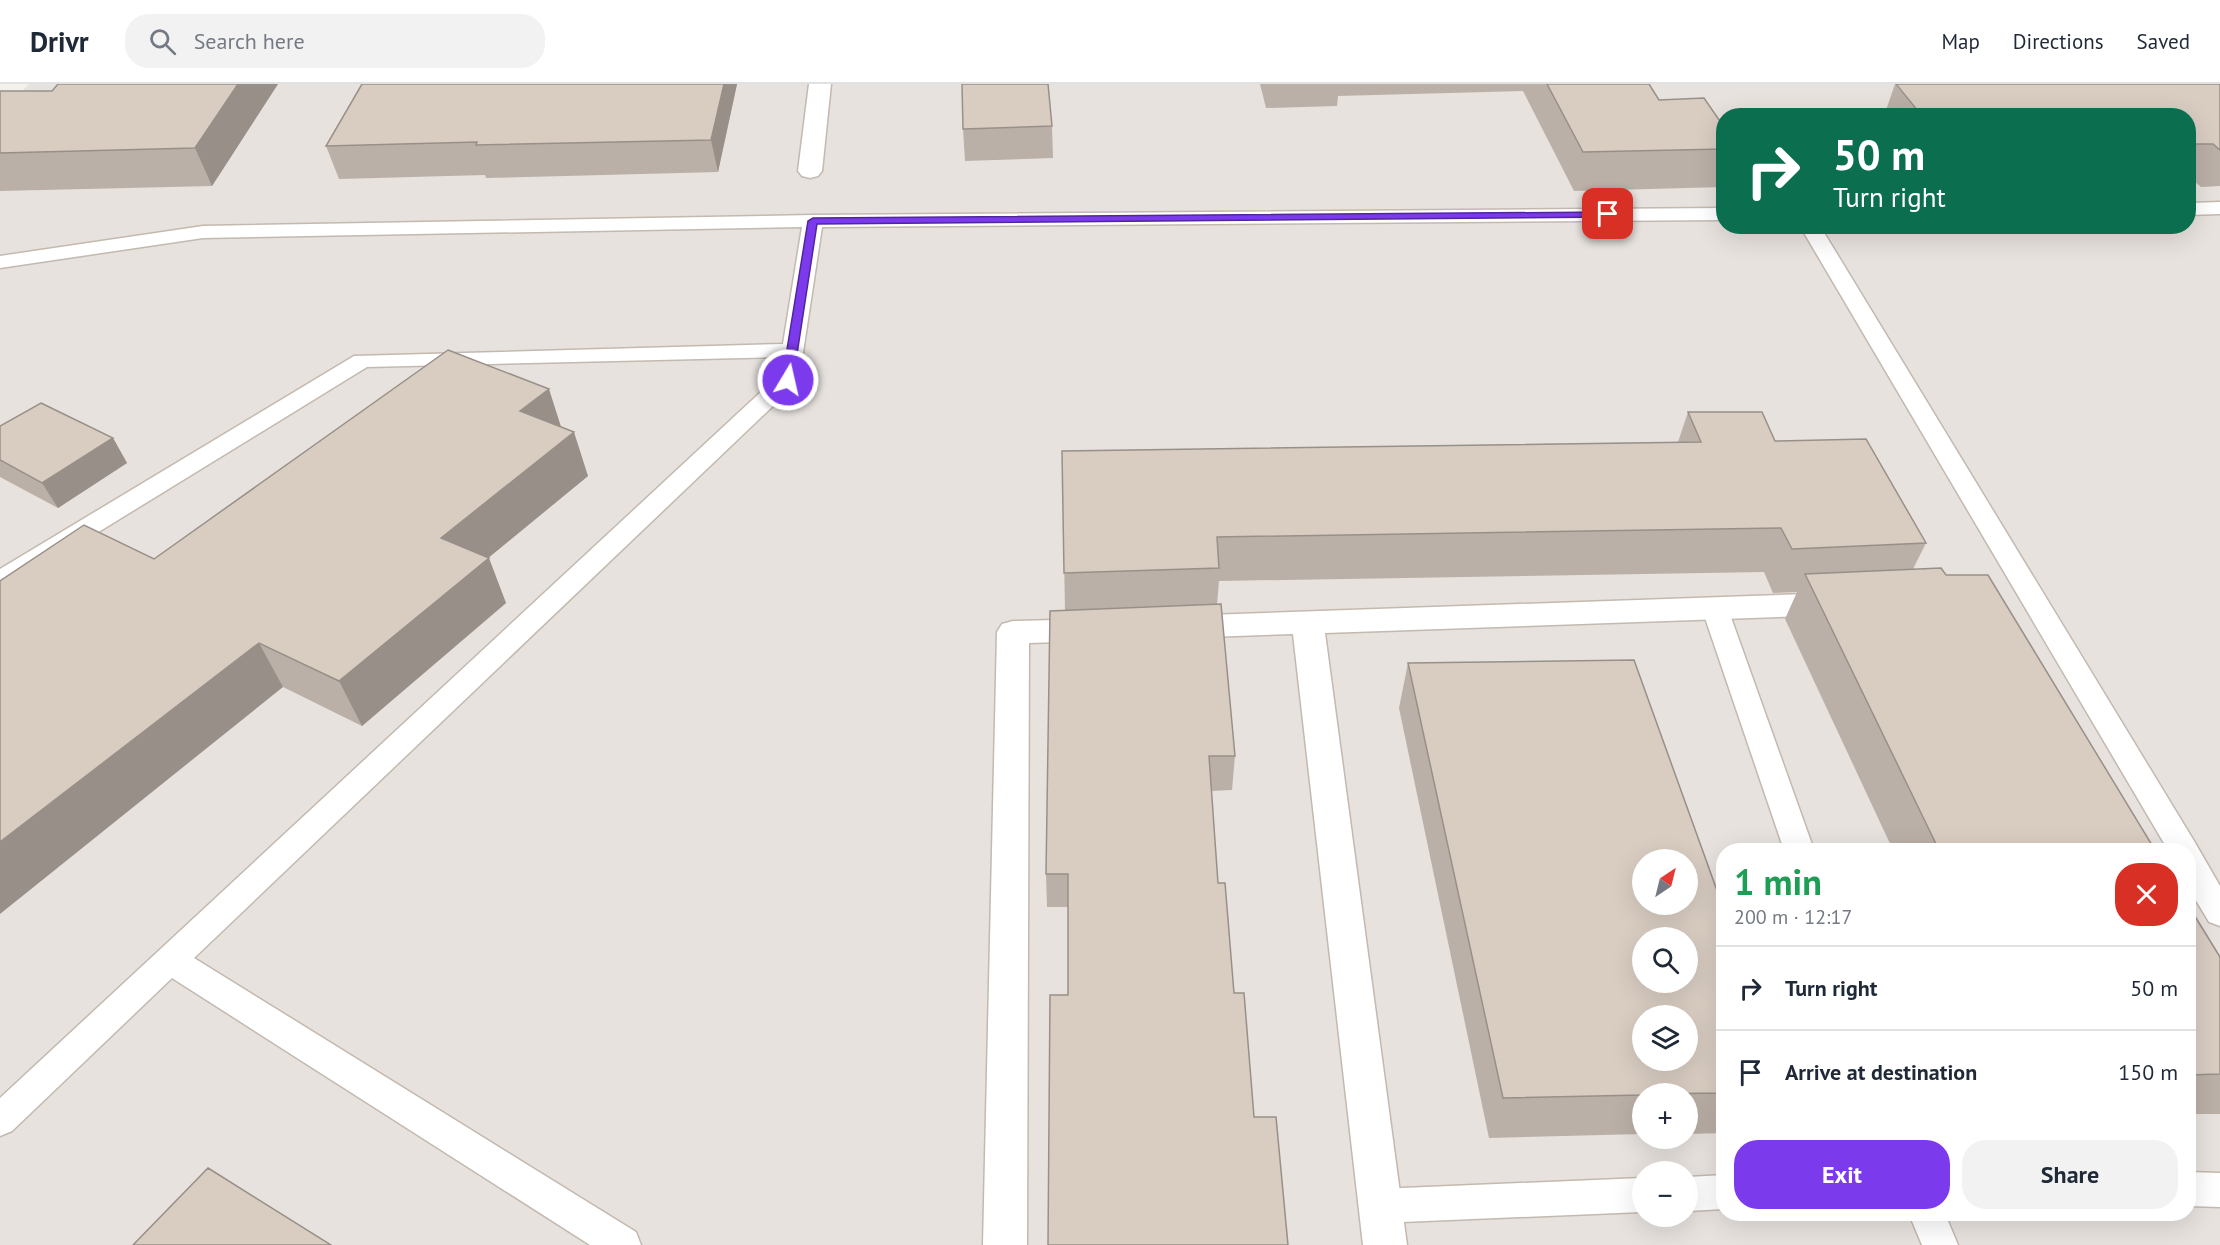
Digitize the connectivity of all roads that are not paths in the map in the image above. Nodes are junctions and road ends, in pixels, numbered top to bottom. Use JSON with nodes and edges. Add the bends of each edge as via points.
{"nodes":[{"id":1,"x":820,"y":84,"type":"edge"},
{"id":2,"x":810,"y":171,"type":"dead end"},
{"id":3,"x":2196,"y":208,"type":"edge"},
{"id":4,"x":2220,"y":208,"type":"edge"},
{"id":5,"x":1716,"y":214,"type":"edge"},
{"id":6,"x":813,"y":221,"type":"junction"},
{"id":7,"x":1815,"y":234,"type":"edge"},
{"id":8,"x":0,"y":262,"type":"edge"},
{"id":9,"x":792,"y":350,"type":"junction"},
{"id":10,"x":0,"y":581,"type":"edge"},
{"id":11,"x":1869,"y":602,"type":"edge"},
{"id":12,"x":1714,"y":609,"type":"junction"},
{"id":13,"x":1308,"y":623,"type":"junction"},
{"id":14,"x":1797,"y":843,"type":"edge"},
{"id":15,"x":2179,"y":843,"type":"edge"},
{"id":16,"x":2196,"y":873,"type":"edge"},
{"id":17,"x":2220,"y":913,"type":"edge"},
{"id":18,"x":170,"y":960,"type":"junction"},
{"id":19,"x":0,"y":1120,"type":"edge"},
{"id":20,"x":2196,"y":1189,"type":"edge"},
{"id":21,"x":2220,"y":1190,"type":"edge"},
{"id":22,"x":1716,"y":1192,"type":"edge"},
{"id":23,"x":1698,"y":1193,"type":"edge"},
{"id":24,"x":1632,"y":1195,"type":"edge"},
{"id":25,"x":1379,"y":1206,"type":"junction"},
{"id":26,"x":1930,"y":1221,"type":"edge"},
{"id":27,"x":623,"y":1245,"type":"edge"},
{"id":28,"x":1005,"y":1245,"type":"edge"},
{"id":29,"x":1385,"y":1245,"type":"edge"},
{"id":30,"x":1940,"y":1245,"type":"edge"}],
"edges":[{"from":1,"to":2,"type":"street"},
{"from":3,"to":4,"type":"lane"},
{"from":5,"to":6,"type":"lane"},
{"from":6,"to":8,"type":"lane","via":[[203,231]]},
{"from":6,"to":9,"type":"lane"},
{"from":7,"to":15,"type":"lane"},
{"from":9,"to":10,"type":"lane","via":[[362,361]]},
{"from":9,"to":18,"type":"lane","via":[[788,380]]},
{"from":11,"to":12,"type":"street"},
{"from":12,"to":13,"type":"street"},
{"from":12,"to":14,"type":"lane"},
{"from":13,"to":25,"type":"street"},
{"from":13,"to":28,"type":"street","via":[[1013,632]]},
{"from":16,"to":17,"type":"lane"},
{"from":18,"to":19,"type":"lane"},
{"from":18,"to":27,"type":"lane"},
{"from":20,"to":21,"type":"lane"},
{"from":22,"to":23,"type":"lane"},
{"from":24,"to":25,"type":"lane"},
{"from":25,"to":29,"type":"street"},
{"from":26,"to":30,"type":"lane"}]}
